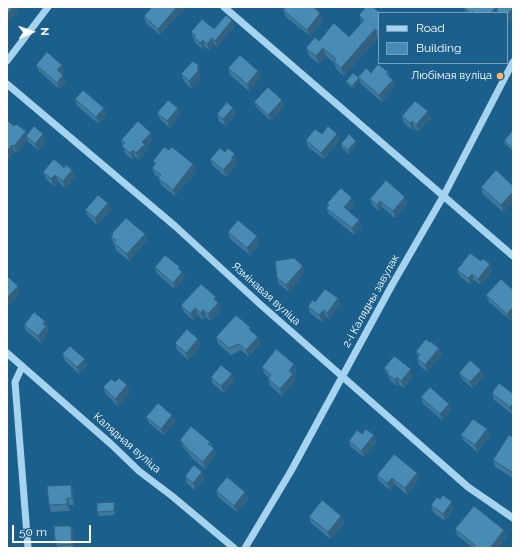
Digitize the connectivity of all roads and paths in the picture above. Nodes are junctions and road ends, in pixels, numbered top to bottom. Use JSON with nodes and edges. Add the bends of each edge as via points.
{"nodes":[{"id":1,"x":48,"y":7,"type":"edge"},
{"id":2,"x":224,"y":7,"type":"edge"},
{"id":3,"x":7,"y":61,"type":"edge"},
{"id":4,"x":513,"y":62,"type":"edge"},
{"id":5,"x":7,"y":84,"type":"edge"},
{"id":6,"x":444,"y":195,"type":"junction"},
{"id":7,"x":513,"y":256,"type":"edge"},
{"id":8,"x":7,"y":353,"type":"edge"},
{"id":9,"x":22,"y":367,"type":"junction"},
{"id":10,"x":342,"y":377,"type":"junction"},
{"id":11,"x":513,"y":518,"type":"edge"},
{"id":12,"x":28,"y":548,"type":"edge"},
{"id":13,"x":234,"y":548,"type":"edge"},
{"id":14,"x":245,"y":548,"type":"edge"}],
"edges":[{"from":1,"to":3,"type":"street"},
{"from":2,"to":6,"type":"street"},
{"from":4,"to":6,"type":"street","name":"2-і Калядны завулак"},
{"from":5,"to":10,"type":"street","name":"Язмінавая вуліца","via":[[175,226]]},
{"from":6,"to":7,"type":"street"},
{"from":6,"to":10,"type":"street","name":"2-і Калядны завулак"},
{"from":8,"to":9,"type":"street","name":"Калядная вуліца"},
{"from":9,"to":12,"type":"street","via":[[15,382]]},
{"from":9,"to":13,"type":"street","name":"Калядная вуліца","via":[[138,470]]},
{"from":10,"to":11,"type":"street","name":"Язмінавая вуліца","via":[[468,487]]},
{"from":10,"to":14,"type":"street","name":"2-і Калядны завулак"}]}
